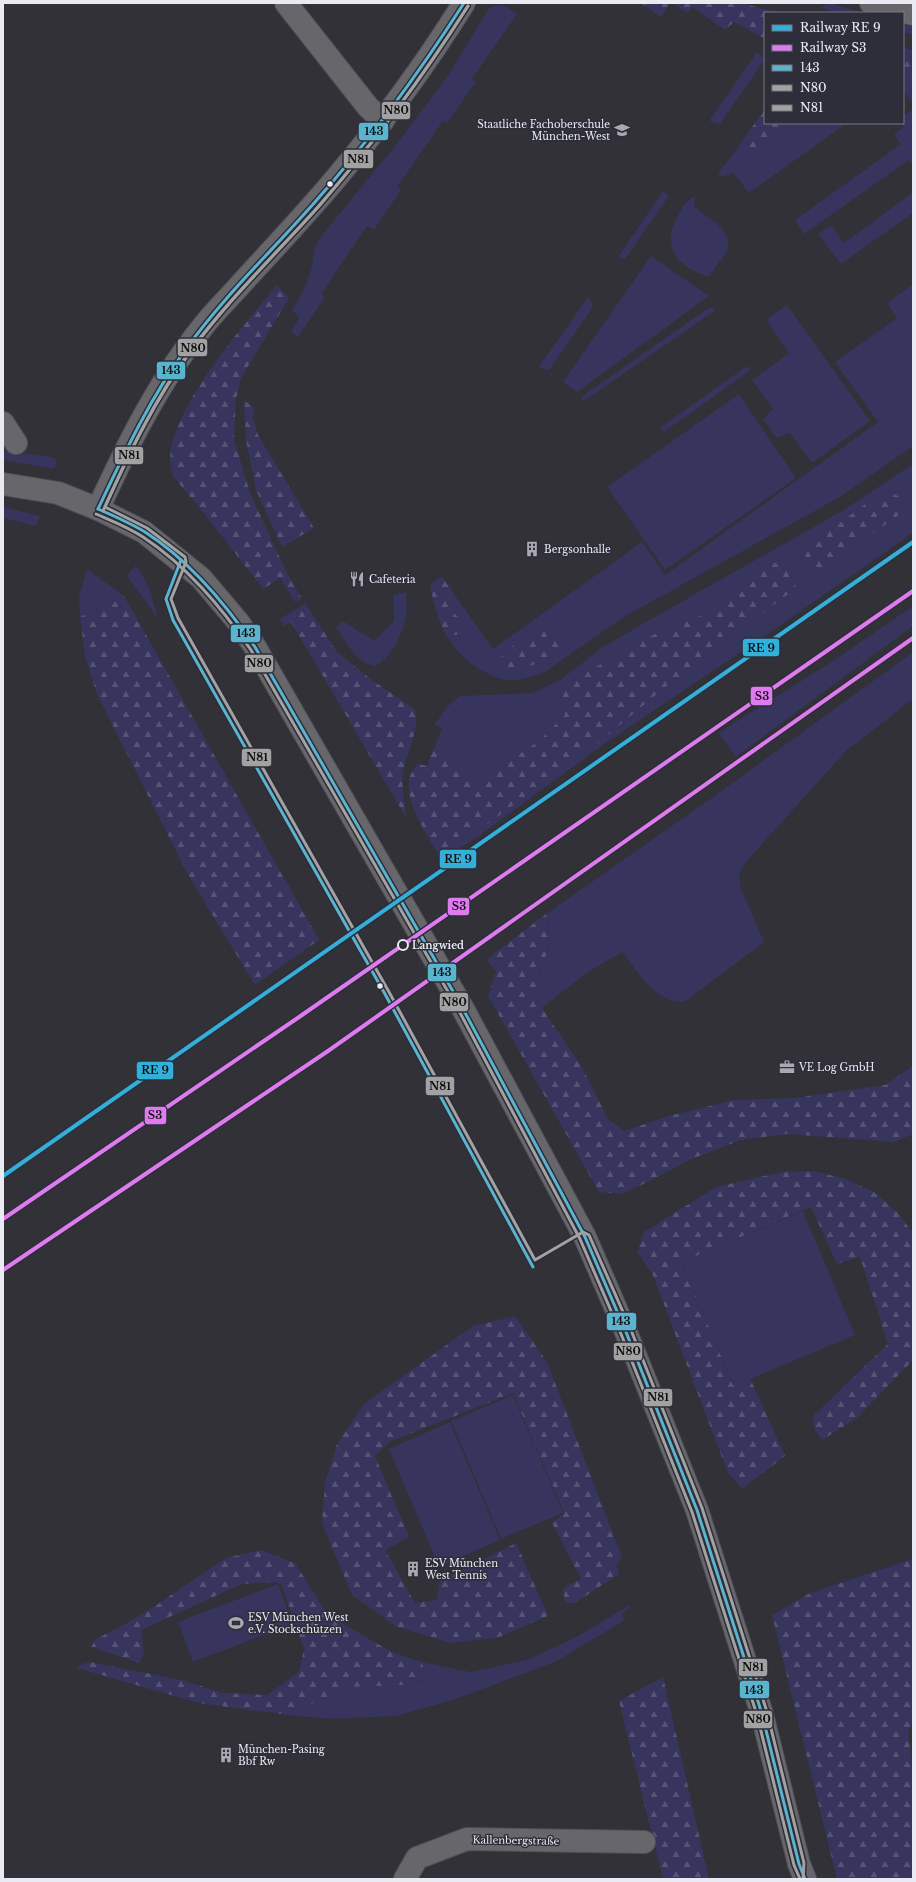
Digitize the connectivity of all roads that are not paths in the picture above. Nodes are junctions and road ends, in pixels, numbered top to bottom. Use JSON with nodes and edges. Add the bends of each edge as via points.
{"nodes":[{"id":1,"x":286,"y":3,"type":"edge"},
{"id":2,"x":464,"y":3,"type":"edge"},
{"id":3,"x":871,"y":3,"type":"edge"},
{"id":4,"x":913,"y":14,"type":"edge"},
{"id":5,"x":383,"y":121,"type":"junction"},
{"id":6,"x":3,"y":423,"type":"edge"},
{"id":7,"x":16,"y":443,"type":"dead end"},
{"id":8,"x":3,"y":484,"type":"edge"},
{"id":9,"x":98,"y":509,"type":"junction"},
{"id":10,"x":644,"y":1842,"type":"dead end"},
{"id":11,"x":801,"y":1874,"type":"edge"},
{"id":12,"x":405,"y":1879,"type":"edge"}],
"edges":[{"from":1,"to":5,"type":"street","via":[[368,106]]},
{"from":2,"to":5,"type":"street"},
{"from":3,"to":4,"type":"street"},
{"from":5,"to":9,"type":"street","via":[[333,182],[201,329],[152,403],[121,459]]},
{"from":6,"to":7,"type":"street"},
{"from":8,"to":9,"type":"street","via":[[58,493]]},
{"from":9,"to":11,"type":"street","via":[[144,532],[181,560],[220,600],[255,647],[462,1007],[585,1237],[697,1510],[762,1714]]},
{"from":10,"to":12,"type":"street","name":"Kallenbergstraße","via":[[467,1839],[417,1858]]}]}
